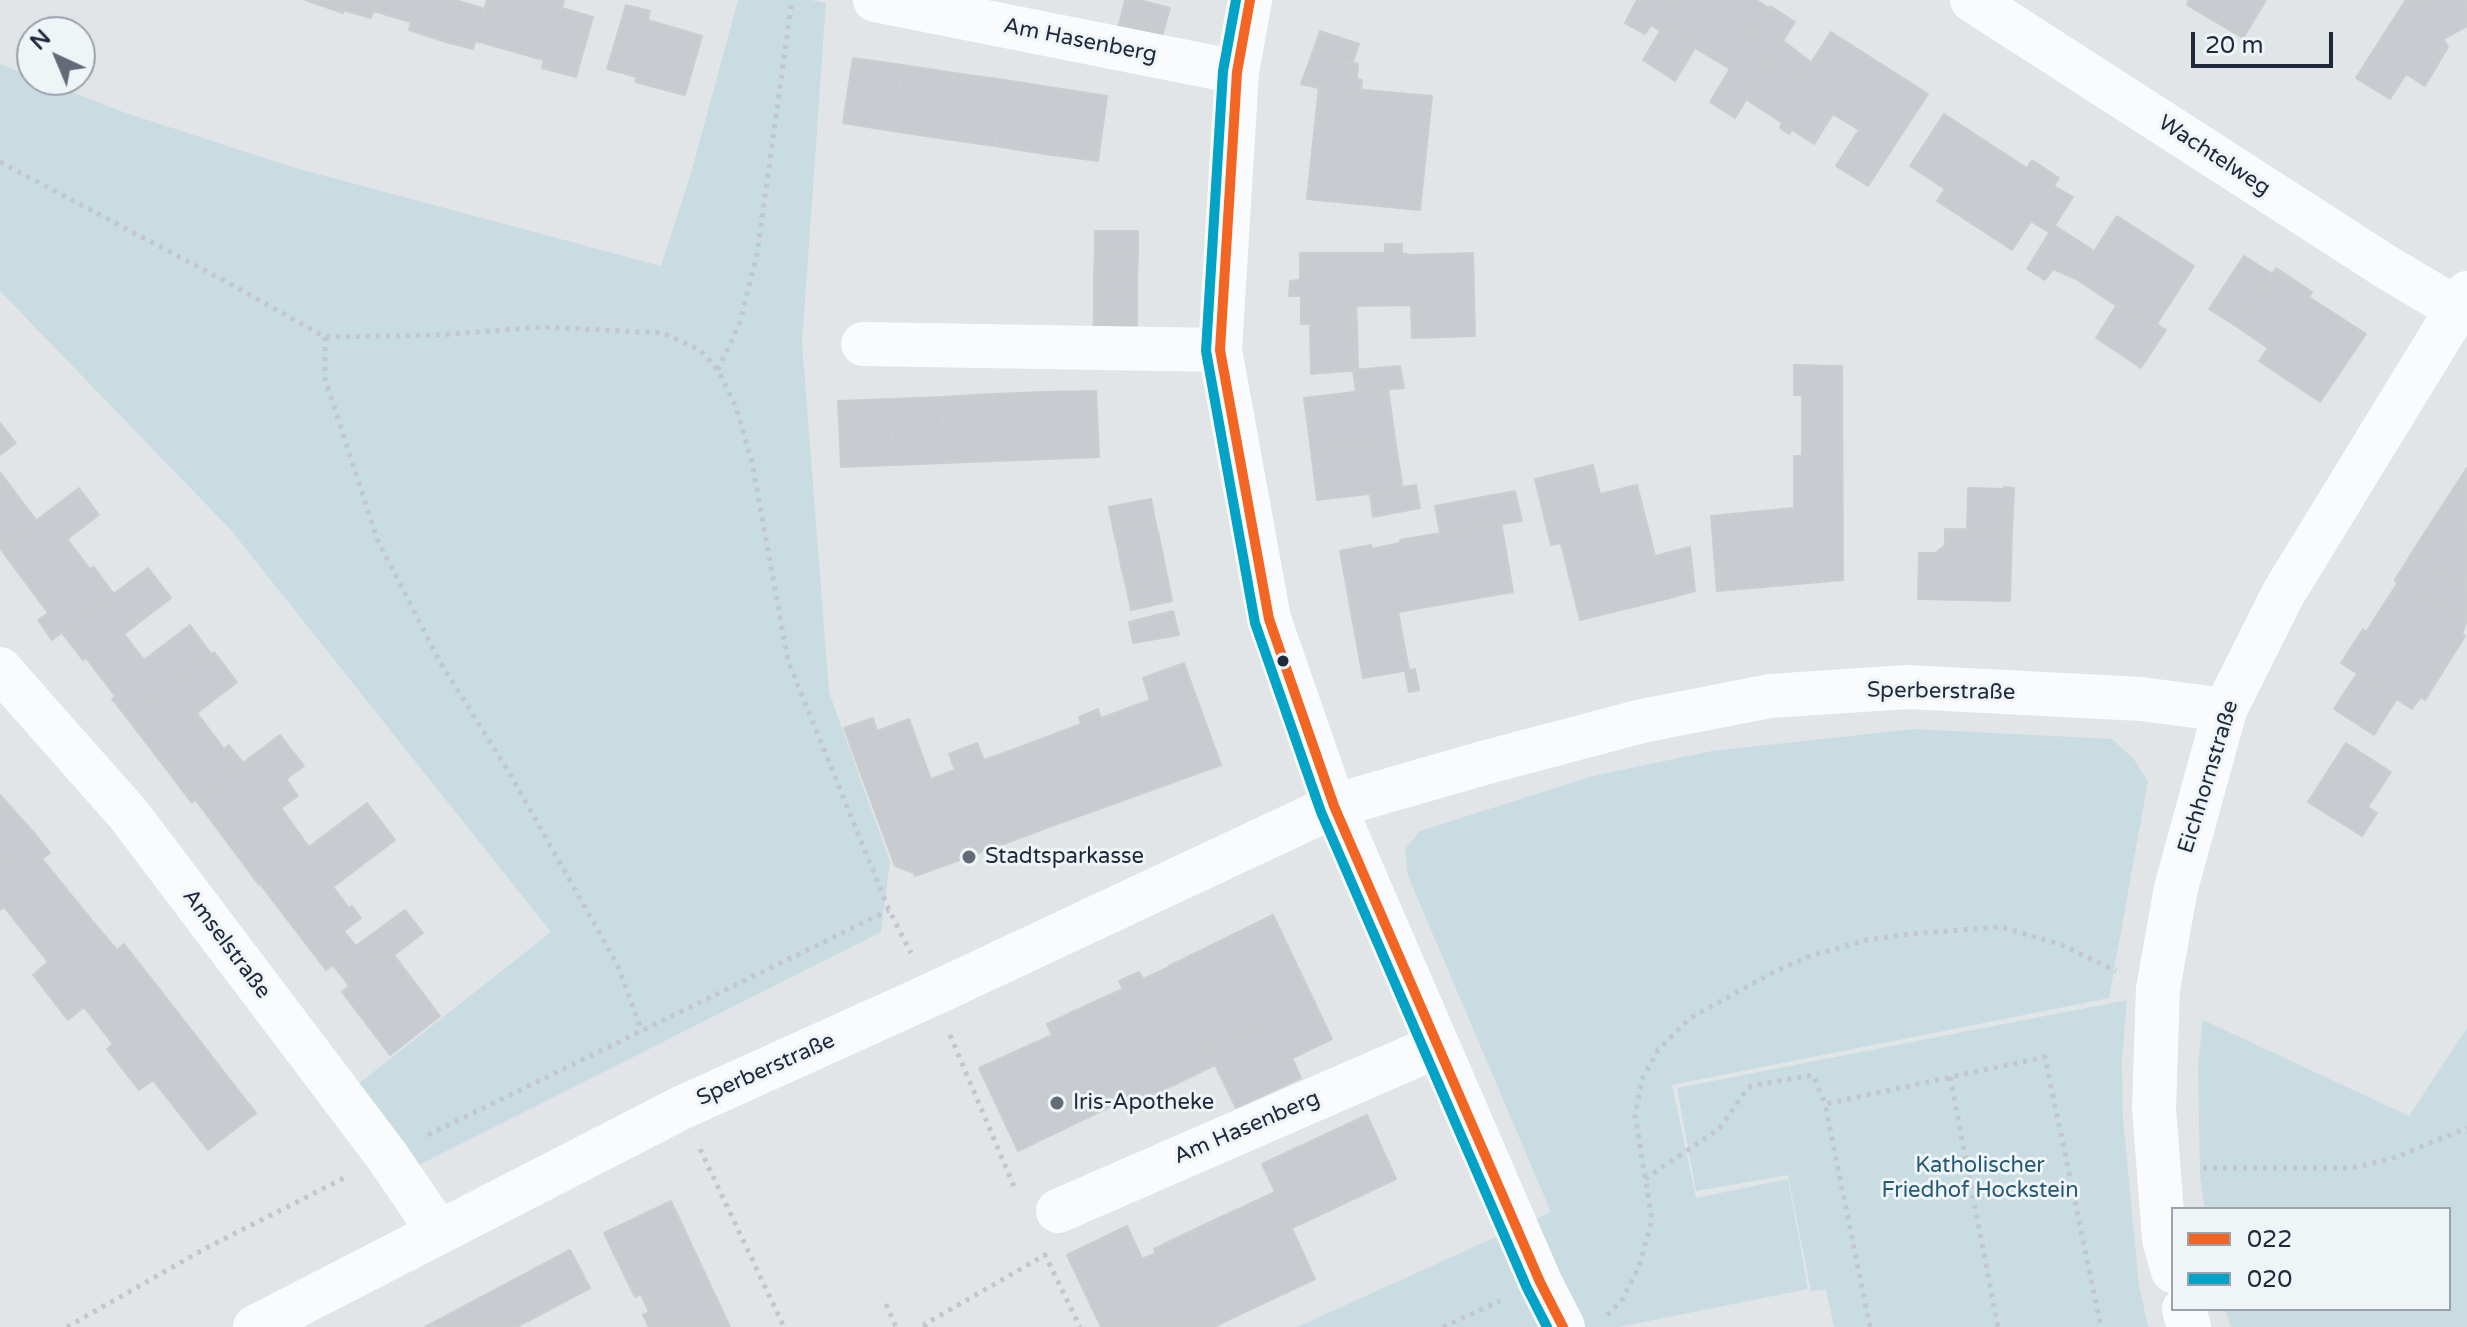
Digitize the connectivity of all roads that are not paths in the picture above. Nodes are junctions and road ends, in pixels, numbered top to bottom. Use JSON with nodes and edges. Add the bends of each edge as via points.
{"nodes":[{"id":1,"x":875,"y":0,"type":"edge"},
{"id":2,"x":1250,"y":0,"type":"edge"},
{"id":3,"x":1972,"y":0,"type":"edge"},
{"id":4,"x":1237,"y":72,"type":"junction"},
{"id":5,"x":2462,"y":301,"type":"edge"},
{"id":6,"x":863,"y":344,"type":"dead end"},
{"id":7,"x":1220,"y":350,"type":"junction"},
{"id":8,"x":0,"y":669,"type":"edge"},
{"id":9,"x":2225,"y":710,"type":"junction"},
{"id":10,"x":1334,"y":806,"type":"junction"},
{"id":11,"x":1437,"y":1046,"type":"junction"},
{"id":12,"x":1058,"y":1211,"type":"dead end"},
{"id":13,"x":438,"y":1231,"type":"junction"},
{"id":14,"x":2171,"y":1264,"type":"edge"},
{"id":15,"x":1584,"y":1322,"type":"edge"},
{"id":16,"x":255,"y":1327,"type":"edge"}],
"edges":[{"from":1,"to":4,"type":"street","name":"Am Hasenberg"},
{"from":2,"to":4,"type":"street"},
{"from":3,"to":5,"type":"street","name":"Wachtelweg","via":[[2388,268]]},
{"from":4,"to":7,"type":"street"},
{"from":5,"to":9,"type":"street","name":"Eichhornstraße","via":[[2283,594]]},
{"from":6,"to":7,"type":"street"},
{"from":7,"to":10,"type":"street","via":[[1269,619]]},
{"from":8,"to":13,"type":"street","name":"Amselstraße","via":[[129,815]]},
{"from":9,"to":10,"type":"street","name":"Sperberstraße","via":[[2141,699],[1907,687],[1770,696],[1642,721]]},
{"from":9,"to":14,"type":"street","name":"Eichhornstraße","via":[[2176,888],[2158,989],[2154,1108],[2164,1239]]},
{"from":10,"to":11,"type":"street"},
{"from":10,"to":13,"type":"street","name":"Sperberstraße","via":[[681,1108]]},
{"from":11,"to":12,"type":"street","name":"Am Hasenberg"},
{"from":11,"to":15,"type":"street","via":[[1540,1282]]},
{"from":13,"to":16,"type":"street","name":"Sperberstraße"}]}
